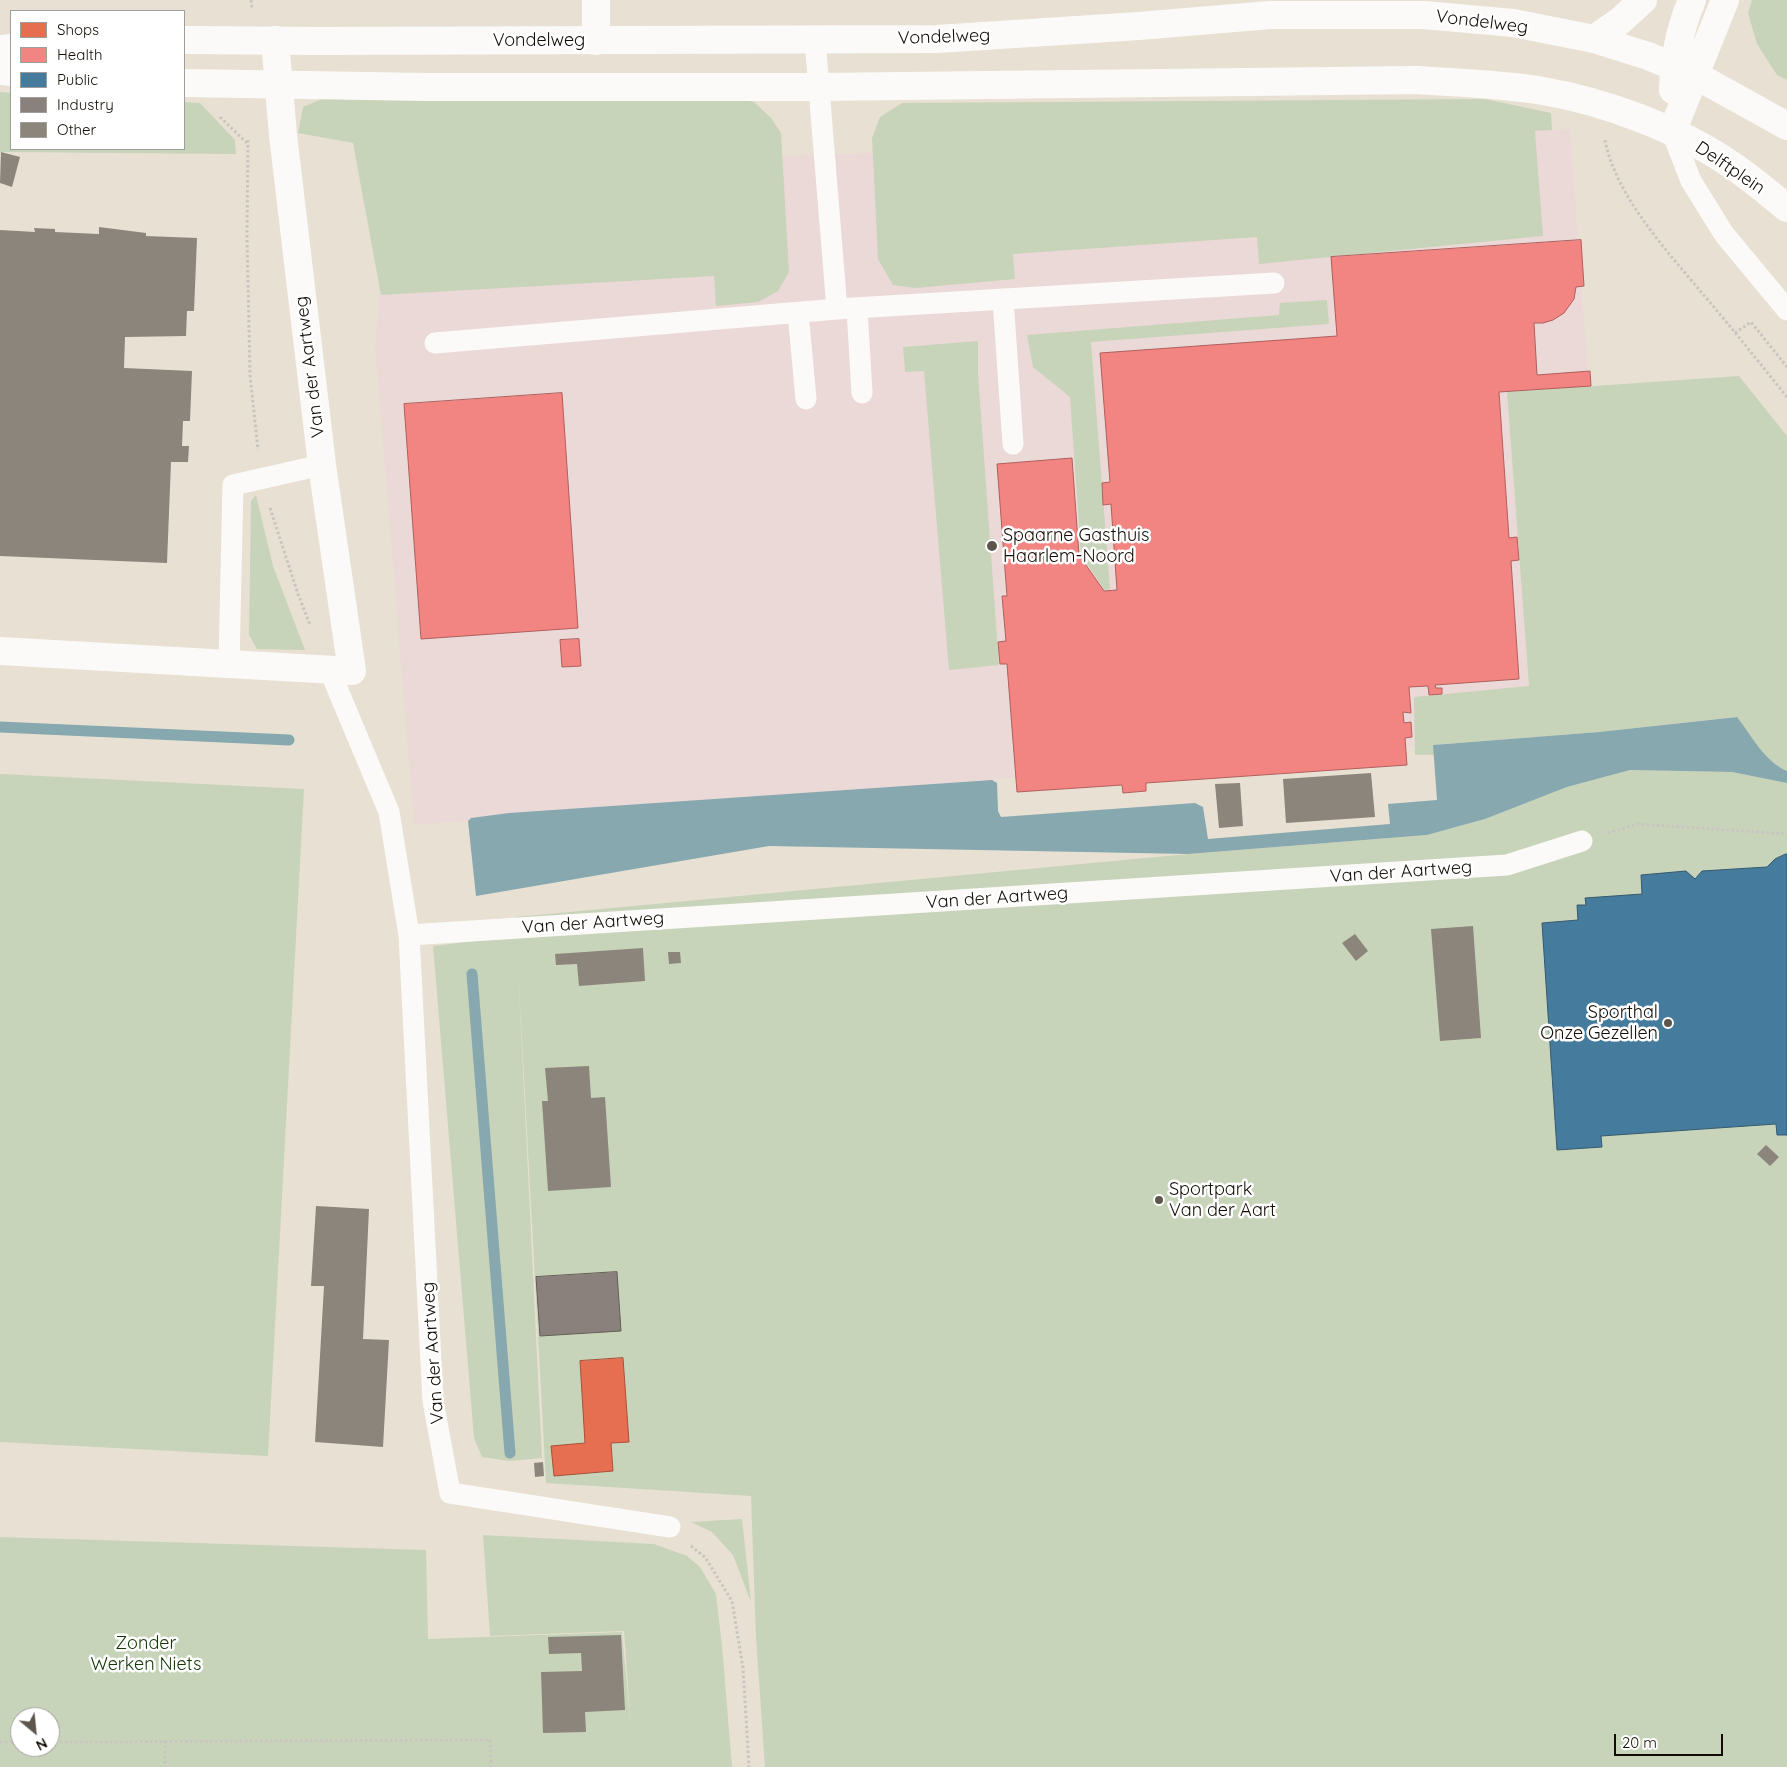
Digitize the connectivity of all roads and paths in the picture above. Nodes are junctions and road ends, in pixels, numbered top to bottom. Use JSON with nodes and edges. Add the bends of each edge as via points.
{"nodes":[{"id":1,"x":596,"y":0,"type":"edge"},
{"id":2,"x":1643,"y":0,"type":"edge"},
{"id":3,"x":1692,"y":0,"type":"edge"},
{"id":4,"x":1725,"y":0,"type":"edge"},
{"id":5,"x":1594,"y":39,"type":"junction"},
{"id":6,"x":185,"y":40,"type":"edge"},
{"id":7,"x":274,"y":40,"type":"junction"},
{"id":8,"x":596,"y":40,"type":"junction"},
{"id":9,"x":815,"y":40,"type":"junction"},
{"id":10,"x":1684,"y":71,"type":"junction"},
{"id":11,"x":185,"y":83,"type":"edge"},
{"id":12,"x":279,"y":85,"type":"junction"},
{"id":13,"x":818,"y":87,"type":"junction"},
{"id":14,"x":1598,"y":104,"type":"junction"},
{"id":15,"x":215,"y":112,"type":"dead end"},
{"id":16,"x":1787,"y":126,"type":"edge"},
{"id":17,"x":1672,"y":132,"type":"junction"},
{"id":18,"x":1787,"y":208,"type":"edge"},
{"id":19,"x":1274,"y":283,"type":"dead end"},
{"id":20,"x":1003,"y":299,"type":"junction"},
{"id":21,"x":847,"y":309,"type":"junction"},
{"id":22,"x":1787,"y":310,"type":"edge"},
{"id":23,"x":798,"y":313,"type":"junction"},
{"id":24,"x":1735,"y":333,"type":"junction"},
{"id":25,"x":435,"y":343,"type":"dead end"},
{"id":26,"x":1787,"y":367,"type":"edge"},
{"id":27,"x":862,"y":393,"type":"dead end"},
{"id":28,"x":1787,"y":397,"type":"edge"},
{"id":29,"x":806,"y":399,"type":"dead end"},
{"id":30,"x":1013,"y":444,"type":"dead end"},
{"id":31,"x":322,"y":465,"type":"junction"},
{"id":32,"x":264,"y":479,"type":"junction"},
{"id":33,"x":0,"y":651,"type":"edge"},
{"id":34,"x":228,"y":664,"type":"junction"},
{"id":35,"x":329,"y":669,"type":"junction"},
{"id":36,"x":1787,"y":834,"type":"edge"},
{"id":37,"x":1582,"y":841,"type":"joint"},
{"id":38,"x":409,"y":935,"type":"junction"},
{"id":39,"x":670,"y":1527,"type":"joint"},
{"id":40,"x":165,"y":1741,"type":"junction"},
{"id":41,"x":60,"y":1742,"type":"edge"},
{"id":42,"x":165,"y":1767,"type":"edge"},
{"id":43,"x":492,"y":1767,"type":"edge"},
{"id":44,"x":750,"y":1767,"type":"edge"}],
"edges":[{"from":1,"to":8,"type":"main road"},
{"from":2,"to":5,"type":"main road"},
{"from":3,"to":10,"type":"main road","via":[[1687,13]]},
{"from":4,"to":10,"type":"main road"},
{"from":5,"to":9,"type":"main road","name":"Vondelweg","via":[[1513,23],[1424,15],[1348,14],[1270,15],[937,39]]},
{"from":5,"to":10,"type":"main road","name":"Vondelweg"},
{"from":6,"to":7,"type":"main road","name":"Vondelweg"},
{"from":7,"to":8,"type":"main road","name":"Vondelweg"},
{"from":7,"to":12,"type":"main road","name":"Van der Aartweg"},
{"from":8,"to":9,"type":"main road","name":"Vondelweg"},
{"from":9,"to":13,"type":"lane"},
{"from":10,"to":16,"type":"main road"},
{"from":10,"to":17,"type":"main road"},
{"from":11,"to":12,"type":"main road"},
{"from":12,"to":13,"type":"main road"},
{"from":12,"to":31,"type":"main road","name":"Van der Aartweg"},
{"from":13,"to":14,"type":"main road","via":[[1418,80],[1516,87]]},
{"from":13,"to":21,"type":"lane"},
{"from":14,"to":17,"type":"main road"},
{"from":14,"to":24,"type":"path","via":[[1607,149],[1625,192],[1668,252]]},
{"from":15,"to":32,"type":"path","via":[[248,144],[250,375],[256,439]]},
{"from":17,"to":18,"type":"main road","name":"Delftplein","via":[[1729,163]]},
{"from":17,"to":22,"type":"lane","via":[[1691,181],[1724,234]]},
{"from":19,"to":20,"type":"lane"},
{"from":20,"to":21,"type":"lane"},
{"from":20,"to":30,"type":"lane"},
{"from":21,"to":23,"type":"lane"},
{"from":21,"to":27,"type":"lane"},
{"from":23,"to":25,"type":"lane"},
{"from":23,"to":29,"type":"lane"},
{"from":24,"to":26,"type":"path","via":[[1751,322]]},
{"from":24,"to":28,"type":"path"},
{"from":31,"to":32,"type":"lane"},
{"from":31,"to":35,"type":"main road","name":"Van der Aartweg","via":[[352,671]]},
{"from":32,"to":34,"type":"lane","via":[[233,485]]},
{"from":32,"to":35,"type":"path","via":[[268,502],[298,594]]},
{"from":33,"to":34,"type":"main road","name":"Van der Aartweg"},
{"from":34,"to":35,"type":"main road","name":"Van der Aartweg"},
{"from":35,"to":38,"type":"lane","name":"Van der Aartweg","via":[[389,812]]},
{"from":36,"to":37,"type":"path","via":[[1638,824]]},
{"from":37,"to":38,"type":"lane","name":"Van der Aartweg","via":[[1507,865]]},
{"from":38,"to":39,"type":"lane","name":"Van der Aartweg","via":[[433,1401],[450,1493]]},
{"from":39,"to":44,"type":"path","via":[[705,1557],[732,1600],[744,1668]]},
{"from":40,"to":41,"type":"path"},
{"from":40,"to":42,"type":"path"},
{"from":40,"to":43,"type":"path","via":[[490,1740]]}]}
